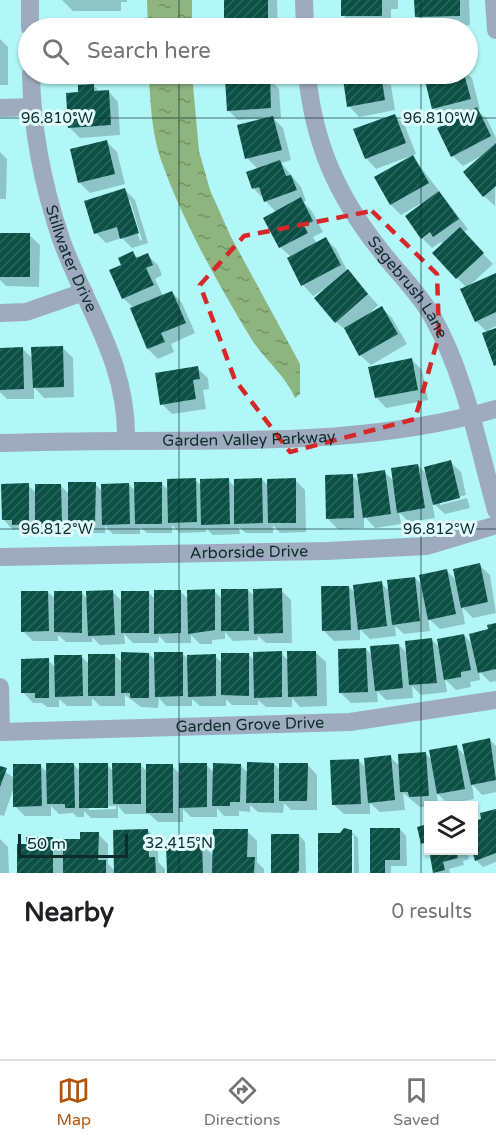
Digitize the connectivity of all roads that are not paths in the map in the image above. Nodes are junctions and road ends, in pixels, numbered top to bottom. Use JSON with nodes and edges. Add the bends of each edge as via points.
{"nodes":[{"id":1,"x":30,"y":0,"type":"edge"},
{"id":2,"x":304,"y":0,"type":"edge"},
{"id":3,"x":494,"y":0,"type":"edge"},
{"id":4,"x":30,"y":18,"type":"edge"},
{"id":5,"x":304,"y":18,"type":"edge"},
{"id":6,"x":496,"y":30,"type":"edge"},
{"id":7,"x":31,"y":84,"type":"edge"},
{"id":8,"x":308,"y":84,"type":"edge"},
{"id":9,"x":32,"y":107,"type":"junction"},
{"id":10,"x":0,"y":108,"type":"edge"},
{"id":11,"x":84,"y":292,"type":"junction"},
{"id":12,"x":0,"y":313,"type":"edge"},
{"id":13,"x":496,"y":409,"type":"edge"},
{"id":14,"x":470,"y":417,"type":"junction"},
{"id":15,"x":126,"y":441,"type":"junction"},
{"id":16,"x":0,"y":443,"type":"edge"},
{"id":17,"x":496,"y":510,"type":"edge"},
{"id":18,"x":496,"y":525,"type":"edge"},
{"id":19,"x":0,"y":557,"type":"edge"},
{"id":20,"x":0,"y":687,"type":"edge"},
{"id":21,"x":496,"y":700,"type":"edge"},
{"id":22,"x":1,"y":732,"type":"edge"}],
"edges":[{"from":1,"to":4,"type":"street"},
{"from":2,"to":5,"type":"street"},
{"from":3,"to":6,"type":"street"},
{"from":7,"to":9,"type":"street","name":"Stillwater Drive"},
{"from":8,"to":14,"type":"street","name":"Sagebrush Lane","via":[[324,159],[344,200],[431,314],[453,361]]},
{"from":9,"to":10,"type":"street"},
{"from":9,"to":11,"type":"street","name":"Stillwater Drive","via":[[43,177],[62,240]]},
{"from":11,"to":12,"type":"street","via":[[26,312]]},
{"from":11,"to":15,"type":"street","name":"Stillwater Drive","via":[[119,376]]},
{"from":13,"to":14,"type":"street","name":"Garden Valley Parkway"},
{"from":14,"to":15,"type":"street","name":"Garden Valley Parkway","via":[[363,435]]},
{"from":14,"to":17,"type":"street","name":"Sagebrush Lane"},
{"from":15,"to":16,"type":"street","name":"Garden Valley Parkway"},
{"from":18,"to":19,"type":"street","name":"Arborside Drive","via":[[427,546]]},
{"from":20,"to":22,"type":"street"},
{"from":21,"to":22,"type":"street","name":"Garden Grove Drive","via":[[350,722]]}]}
